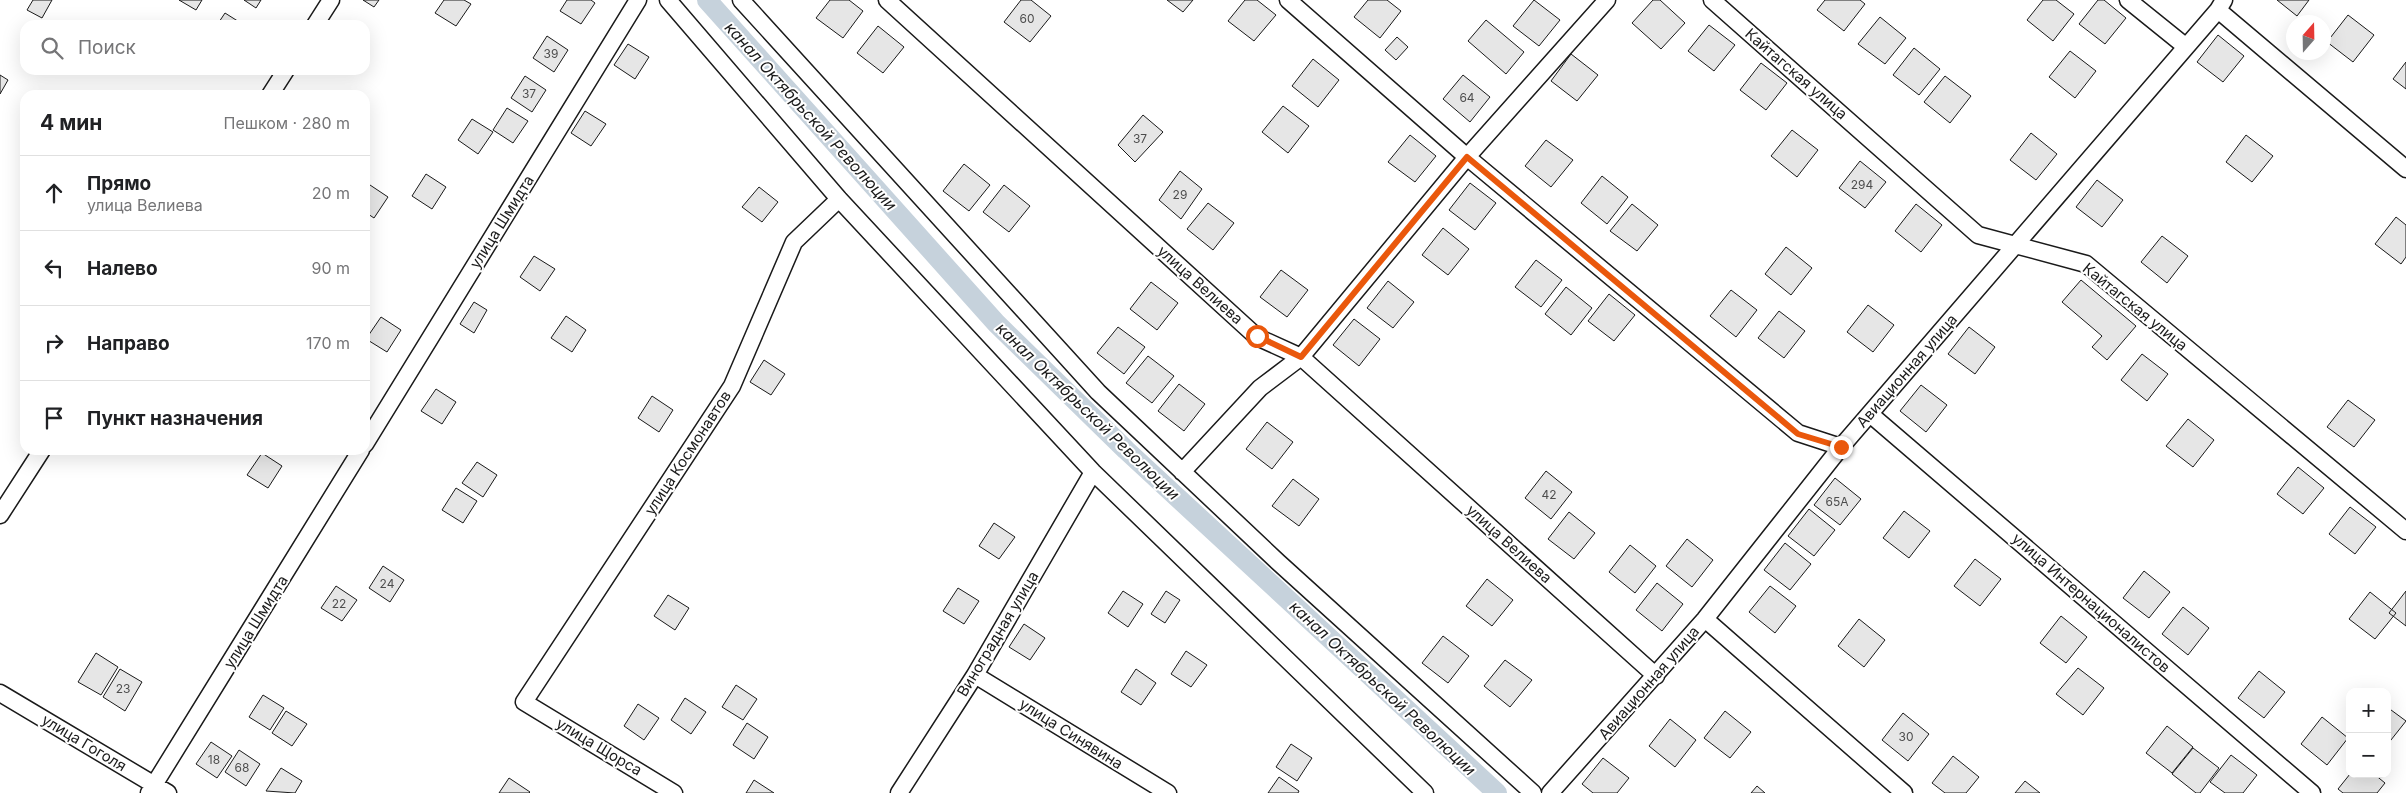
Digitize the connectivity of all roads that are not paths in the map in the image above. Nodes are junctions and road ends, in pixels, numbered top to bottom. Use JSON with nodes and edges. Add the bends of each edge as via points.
{"nodes":[{"id":1,"x":332,"y":0,"type":"edge"},
{"id":2,"x":638,"y":0,"type":"edge"},
{"id":3,"x":668,"y":0,"type":"edge"},
{"id":4,"x":741,"y":0,"type":"edge"},
{"id":5,"x":887,"y":0,"type":"edge"},
{"id":6,"x":1288,"y":0,"type":"edge"},
{"id":7,"x":1607,"y":0,"type":"edge"},
{"id":8,"x":1712,"y":0,"type":"edge"},
{"id":9,"x":2128,"y":0,"type":"edge"},
{"id":10,"x":2221,"y":5,"type":"edge"},
{"id":11,"x":318,"y":20,"type":"edge"},
{"id":12,"x":2185,"y":46,"type":"junction"},
{"id":13,"x":283,"y":75,"type":"edge"},
{"id":14,"x":273,"y":90,"type":"edge"},
{"id":15,"x":1467,"y":157,"type":"junction"},
{"id":16,"x":2406,"y":169,"type":"edge"},
{"id":17,"x":839,"y":199,"type":"junction"},
{"id":18,"x":2014,"y":245,"type":"junction"},
{"id":19,"x":1301,"y":357,"type":"junction"},
{"id":20,"x":1870,"y":414,"type":"junction"},
{"id":21,"x":370,"y":436,"type":"edge"},
{"id":22,"x":1841,"y":447,"type":"junction"},
{"id":23,"x":39,"y":455,"type":"edge"},
{"id":24,"x":358,"y":455,"type":"edge"},
{"id":25,"x":1093,"y":472,"type":"junction"},
{"id":26,"x":1182,"y":472,"type":"junction"},
{"id":27,"x":0,"y":515,"type":"edge"},
{"id":28,"x":2406,"y":531,"type":"edge"},
{"id":29,"x":1705,"y":619,"type":"junction"},
{"id":30,"x":975,"y":675,"type":"junction"},
{"id":31,"x":1656,"y":676,"type":"junction"},
{"id":32,"x":0,"y":693,"type":"edge"},
{"id":33,"x":524,"y":702,"type":"joint"},
{"id":34,"x":157,"y":790,"type":"edge"},
{"id":35,"x":674,"y":793,"type":"edge"},
{"id":36,"x":899,"y":793,"type":"edge"},
{"id":37,"x":1168,"y":793,"type":"edge"},
{"id":38,"x":1425,"y":793,"type":"edge"},
{"id":39,"x":1533,"y":793,"type":"edge"},
{"id":40,"x":1550,"y":793,"type":"edge"},
{"id":41,"x":1904,"y":793,"type":"edge"},
{"id":42,"x":2312,"y":793,"type":"edge"}],
"edges":[{"from":1,"to":11,"type":"street"},
{"from":2,"to":21,"type":"street","name":"улица Шмидта"},
{"from":3,"to":17,"type":"street"},
{"from":4,"to":26,"type":"street","via":[[1098,392]]},
{"from":5,"to":19,"type":"street","name":"улица Велиева","via":[[1257,336]]},
{"from":6,"to":15,"type":"street"},
{"from":7,"to":15,"type":"street"},
{"from":8,"to":18,"type":"street","name":"Кайтагская улица","via":[[1978,235]]},
{"from":9,"to":12,"type":"street"},
{"from":10,"to":12,"type":"street","name":"Авиационная улица"},
{"from":10,"to":16,"type":"street"},
{"from":12,"to":18,"type":"street","name":"Авиационная улица"},
{"from":13,"to":14,"type":"street"},
{"from":15,"to":19,"type":"street"},
{"from":15,"to":22,"type":"street","via":[[1798,434]]},
{"from":17,"to":25,"type":"street"},
{"from":17,"to":33,"type":"street","name":"улица Космонавтов","via":[[794,242],[732,386]]},
{"from":18,"to":20,"type":"street","name":"Авиационная улица"},
{"from":18,"to":28,"type":"street","name":"Кайтагская улица","via":[[2086,264]]},
{"from":19,"to":26,"type":"street","via":[[1260,388]]},
{"from":19,"to":31,"type":"street","name":"улица Велиева"},
{"from":20,"to":22,"type":"street","name":"Авиационная улица"},
{"from":20,"to":42,"type":"street","name":"улица Интернационалистов"},
{"from":22,"to":29,"type":"street","name":"Авиационная улица"},
{"from":23,"to":27,"type":"street"},
{"from":24,"to":34,"type":"street","name":"улица Шмидта"},
{"from":25,"to":30,"type":"street","name":"Виноградная улица"},
{"from":25,"to":38,"type":"street"},
{"from":26,"to":39,"type":"street"},
{"from":29,"to":31,"type":"street","name":"Авиационная улица"},
{"from":29,"to":41,"type":"street"},
{"from":30,"to":36,"type":"street","name":"Виноградная улица"},
{"from":30,"to":37,"type":"street","name":"улица Синявина"},
{"from":31,"to":40,"type":"street","name":"Авиационная улица"},
{"from":32,"to":34,"type":"street","name":"улица Гоголя"},
{"from":33,"to":35,"type":"street","name":"улица Щорса"}]}
